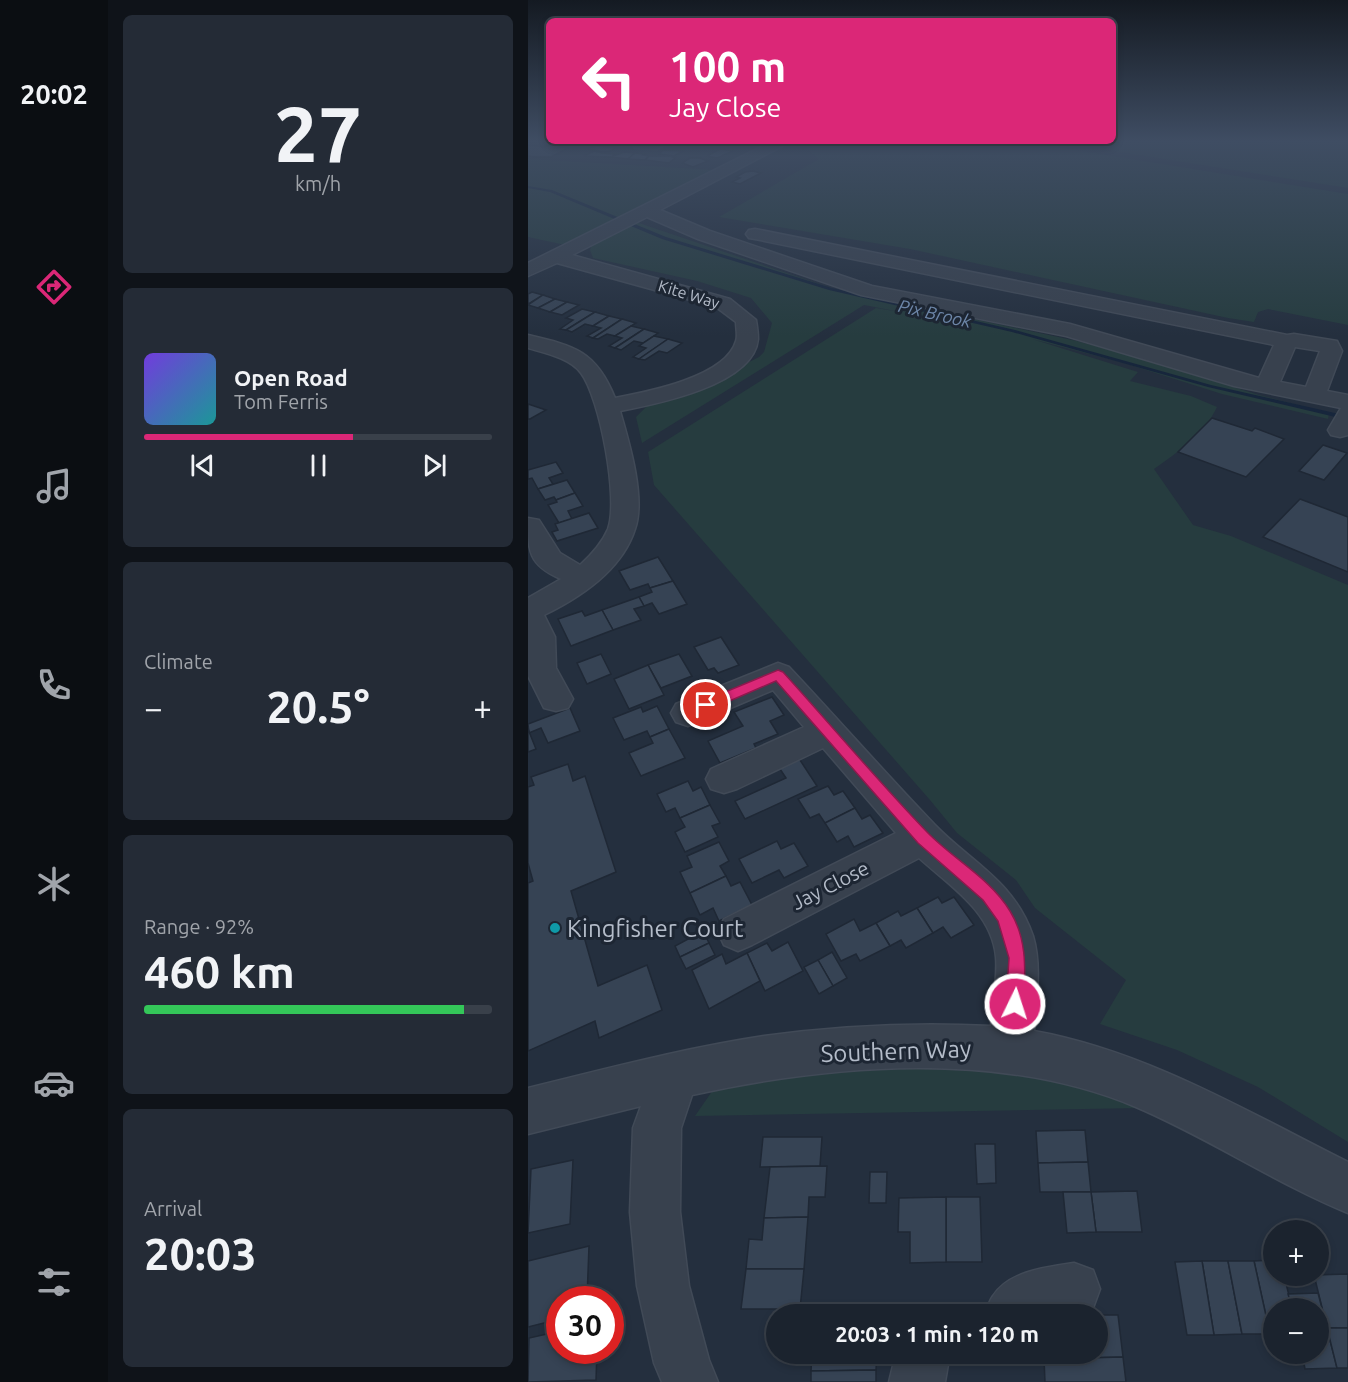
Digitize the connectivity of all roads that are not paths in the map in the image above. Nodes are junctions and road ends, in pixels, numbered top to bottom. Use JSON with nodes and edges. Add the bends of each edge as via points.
{"nodes":[{"id":1,"x":657,"y":206,"type":"edge"},
{"id":2,"x":642,"y":214,"type":"junction"},
{"id":3,"x":704,"y":235,"type":"junction"},
{"id":4,"x":554,"y":256,"type":"junction"},
{"id":5,"x":528,"y":270,"type":"edge"},
{"id":6,"x":528,"y":341,"type":"edge"},
{"id":7,"x":1287,"y":341,"type":"junction"},
{"id":8,"x":551,"y":349,"type":"junction"},
{"id":9,"x":528,"y":362,"type":"edge"},
{"id":10,"x":1267,"y":386,"type":"junction"},
{"id":11,"x":1314,"y":395,"type":"junction"},
{"id":12,"x":1348,"y":402,"type":"edge"},
{"id":13,"x":606,"y":407,"type":"junction"},
{"id":14,"x":529,"y":526,"type":"edge"},
{"id":15,"x":585,"y":577,"type":"junction"},
{"id":16,"x":528,"y":612,"type":"edge"},
{"id":17,"x":556,"y":699,"type":"dead end"},
{"id":18,"x":688,"y":713,"type":"dead end"},
{"id":19,"x":828,"y":731,"type":"junction"},
{"id":20,"x":724,"y":779,"type":"dead end"},
{"id":21,"x":923,"y":838,"type":"junction"},
{"id":22,"x":738,"y":932,"type":"dead end"},
{"id":23,"x":1011,"y":1051,"type":"junction"},
{"id":24,"x":676,"y":1075,"type":"junction"},
{"id":25,"x":528,"y":1111,"type":"edge"},
{"id":26,"x":1348,"y":1188,"type":"edge"},
{"id":27,"x":1074,"y":1289,"type":"dead end"},
{"id":28,"x":1024,"y":1304,"type":"edge"},
{"id":29,"x":921,"y":1364,"type":"edge"},
{"id":30,"x":677,"y":1376,"type":"edge"},
{"id":31,"x":917,"y":1382,"type":"edge"}],
"edges":[{"from":1,"to":2,"type":"street"},
{"from":2,"to":3,"type":"street"},
{"from":2,"to":4,"type":"street"},
{"from":3,"to":7,"type":"street","via":[[725,228]]},
{"from":3,"to":10,"type":"street","via":[[868,291],[1070,330]]},
{"from":4,"to":5,"type":"street"},
{"from":4,"to":13,"type":"street","name":"Kite Way","via":[[706,297],[723,303],[746,320],[749,339],[738,360],[728,367],[684,387]]},
{"from":6,"to":8,"type":"street"},
{"from":7,"to":10,"type":"street"},
{"from":7,"to":11,"type":"street","via":[[1329,346],[1331,351]]},
{"from":8,"to":9,"type":"street"},
{"from":8,"to":13,"type":"street","via":[[589,368]]},
{"from":10,"to":11,"type":"street"},
{"from":11,"to":12,"type":"street"},
{"from":13,"to":15,"type":"street","via":[[620,462],[624,518],[610,549]]},
{"from":14,"to":15,"type":"street","via":[[548,560],[564,571]]},
{"from":15,"to":16,"type":"street"},
{"from":16,"to":17,"type":"street","via":[[538,637],[540,668]]},
{"from":18,"to":19,"type":"street","via":[[778,675]]},
{"from":19,"to":20,"type":"street"},
{"from":19,"to":21,"type":"street"},
{"from":21,"to":22,"type":"street","name":"Jay Close"},
{"from":21,"to":23,"type":"street","via":[[988,895],[1008,926],[1017,958]]},
{"from":23,"to":24,"type":"street","name":"Southern Way","via":[[973,1047],[846,1049]]},
{"from":23,"to":26,"type":"street","name":"Southern Way","via":[[1074,1062],[1137,1083]]},
{"from":24,"to":25,"type":"street","name":"Southern Way"},
{"from":24,"to":30,"type":"street","via":[[657,1128],[655,1212]]},
{"from":27,"to":28,"type":"street","via":[[1034,1296]]},
{"from":29,"to":31,"type":"street"}]}
